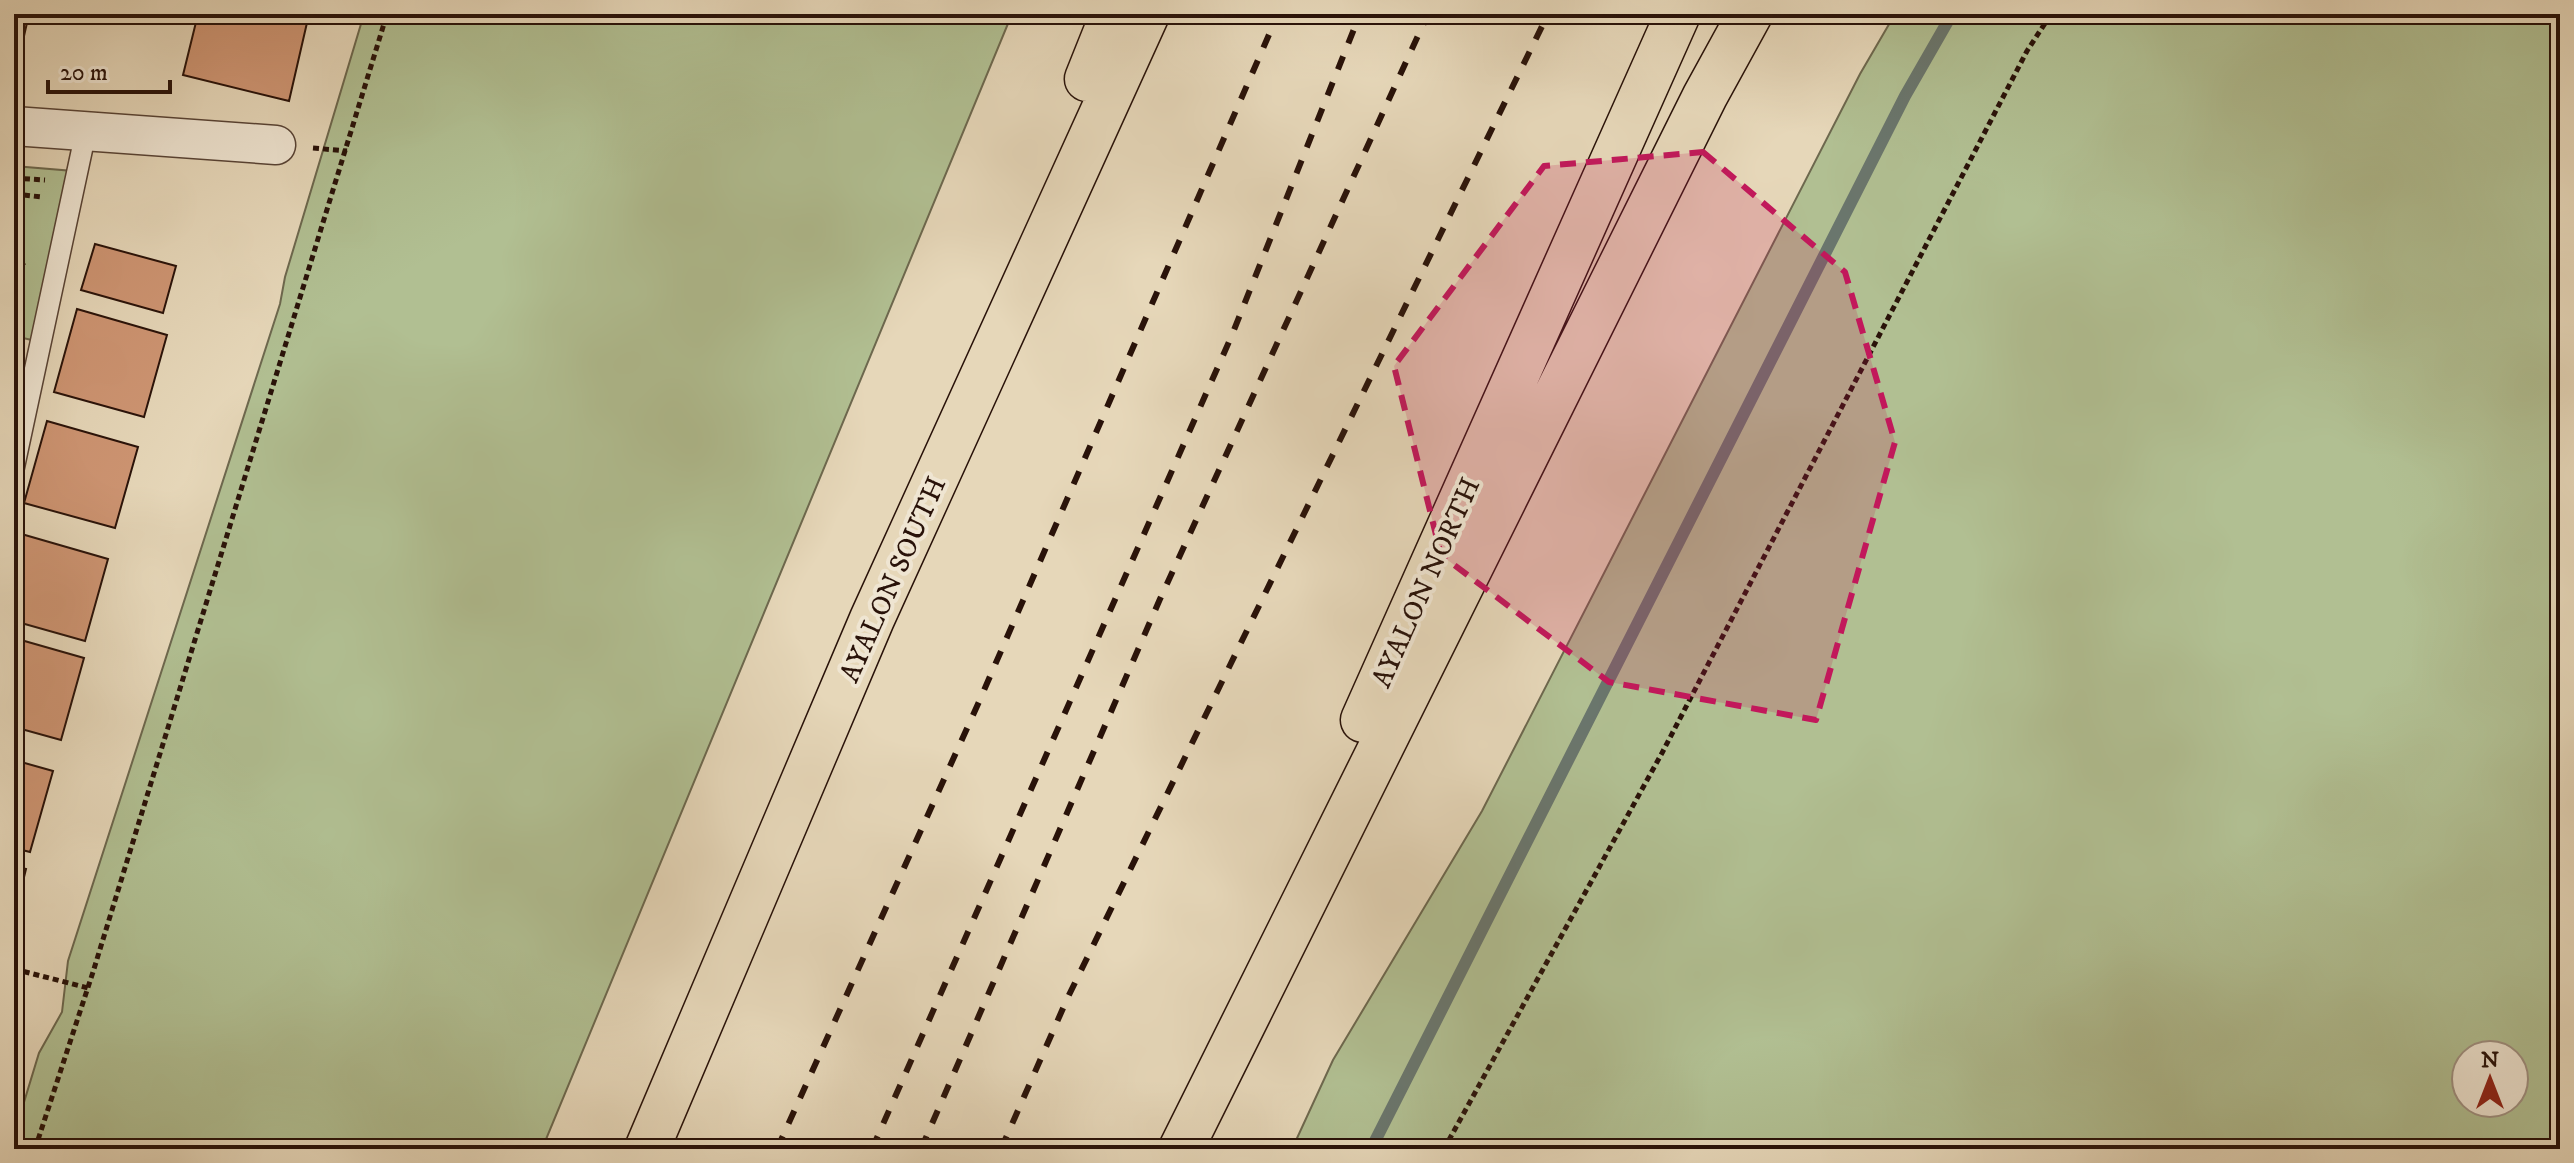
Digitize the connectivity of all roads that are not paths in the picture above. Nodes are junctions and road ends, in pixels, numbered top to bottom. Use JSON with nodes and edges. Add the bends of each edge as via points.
{"nodes":[{"id":1,"x":1113,"y":14,"type":"edge"},
{"id":2,"x":1147,"y":14,"type":"edge"},
{"id":3,"x":1678,"y":14,"type":"edge"},
{"id":4,"x":1750,"y":14,"type":"edge"},
{"id":5,"x":14,"y":126,"type":"edge"},
{"id":6,"x":86,"y":131,"type":"junction"},
{"id":7,"x":276,"y":145,"type":"dead end"},
{"id":8,"x":14,"y":467,"type":"edge"},
{"id":9,"x":872,"y":619,"type":"junction"},
{"id":10,"x":647,"y":1149,"type":"edge"},
{"id":11,"x":1171,"y":1149,"type":"edge"},
{"id":12,"x":1181,"y":1149,"type":"edge"}],
"edges":[{"from":1,"to":9,"type":"highway"},
{"from":2,"to":9,"type":"highway","name":"AYALON SOUTH"},
{"from":3,"to":11,"type":"highway","name":"AYALON NORTH"},
{"from":4,"to":12,"type":"highway"},
{"from":5,"to":6,"type":"street"},
{"from":6,"to":7,"type":"street"},
{"from":6,"to":8,"type":"lane"},
{"from":9,"to":10,"type":"highway","name":"AYALON SOUTH"}]}
